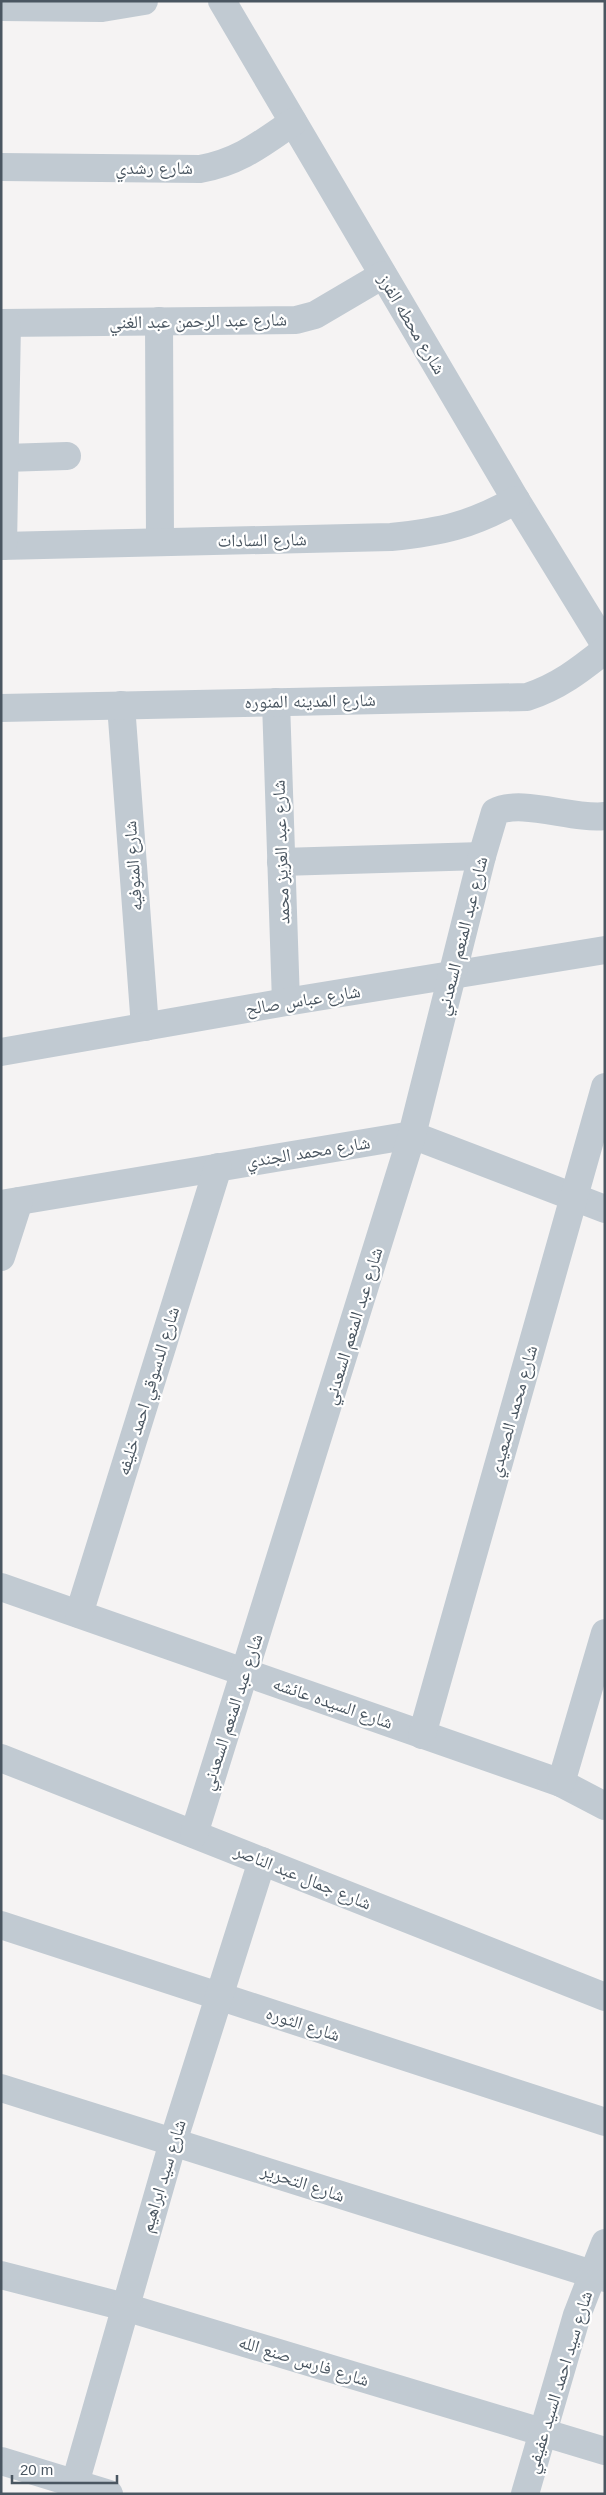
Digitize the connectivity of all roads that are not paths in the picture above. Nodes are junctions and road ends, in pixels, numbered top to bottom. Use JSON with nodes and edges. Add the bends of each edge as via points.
{"nodes":[{"id":1,"x":144,"y":1,"type":"edge"},
{"id":2,"x":222,"y":1,"type":"edge"},
{"id":3,"x":1,"y":7,"type":"edge"},
{"id":4,"x":293,"y":122,"type":"junction"},
{"id":5,"x":1,"y":167,"type":"edge"},
{"id":6,"x":383,"y":275,"type":"junction"},
{"id":7,"x":159,"y":321,"type":"junction"},
{"id":8,"x":4,"y":323,"type":"edge"},
{"id":9,"x":68,"y":456,"type":"dead end"},
{"id":10,"x":5,"y":458,"type":"junction"},
{"id":11,"x":516,"y":500,"type":"junction"},
{"id":12,"x":160,"y":542,"type":"junction"},
{"id":13,"x":2,"y":546,"type":"edge"},
{"id":14,"x":605,"y":645,"type":"edge"},
{"id":15,"x":605,"y":650,"type":"edge"},
{"id":16,"x":276,"y":702,"type":"junction"},
{"id":17,"x":120,"y":705,"type":"junction"},
{"id":18,"x":1,"y":708,"type":"edge"},
{"id":19,"x":605,"y":816,"type":"edge"},
{"id":20,"x":482,"y":856,"type":"junction"},
{"id":21,"x":281,"y":862,"type":"junction"},
{"id":22,"x":605,"y":950,"type":"edge"},
{"id":23,"x":452,"y":975,"type":"junction"},
{"id":24,"x":286,"y":1002,"type":"junction"},
{"id":25,"x":145,"y":1027,"type":"junction"},
{"id":26,"x":1,"y":1052,"type":"edge"},
{"id":27,"x":605,"y":1087,"type":"edge"},
{"id":28,"x":412,"y":1135,"type":"junction"},
{"id":29,"x":218,"y":1167,"type":"junction"},
{"id":30,"x":573,"y":1197,"type":"junction"},
{"id":31,"x":10,"y":1203,"type":"edge"},
{"id":32,"x":605,"y":1210,"type":"edge"},
{"id":33,"x":1,"y":1257,"type":"edge"},
{"id":34,"x":1,"y":1587,"type":"edge"},
{"id":35,"x":79,"y":1614,"type":"junction"},
{"id":36,"x":605,"y":1634,"type":"edge"},
{"id":37,"x":245,"y":1672,"type":"junction"},
{"id":38,"x":422,"y":1735,"type":"junction"},
{"id":39,"x":1,"y":1758,"type":"edge"},
{"id":40,"x":561,"y":1783,"type":"junction"},
{"id":41,"x":605,"y":1806,"type":"edge"},
{"id":42,"x":194,"y":1834,"type":"junction"},
{"id":43,"x":262,"y":1861,"type":"junction"},
{"id":44,"x":1,"y":1925,"type":"edge"},
{"id":45,"x":218,"y":1997,"type":"junction"},
{"id":46,"x":605,"y":1997,"type":"edge"},
{"id":47,"x":1,"y":2088,"type":"edge"},
{"id":48,"x":605,"y":2122,"type":"edge"},
{"id":49,"x":172,"y":2142,"type":"junction"},
{"id":50,"x":605,"y":2243,"type":"edge"},
{"id":51,"x":1,"y":2275,"type":"edge"},
{"id":52,"x":599,"y":2277,"type":"edge"},
{"id":53,"x":124,"y":2307,"type":"junction"},
{"id":54,"x":544,"y":2433,"type":"junction"},
{"id":55,"x":605,"y":2451,"type":"edge"},
{"id":56,"x":1,"y":2461,"type":"edge"},
{"id":57,"x":74,"y":2489,"type":"edge"},
{"id":58,"x":109,"y":2494,"type":"edge"},
{"id":59,"x":525,"y":2494,"type":"edge"}],
"edges":[{"from":1,"to":3,"type":"street","via":[[102,8]]},
{"from":2,"to":4,"type":"street","name":"شارع محطه الفرز"},
{"from":4,"to":5,"type":"street","name":"شارع رشدي","via":[[244,156],[200,169]]},
{"from":4,"to":6,"type":"street","name":"شارع محطه الفرز"},
{"from":6,"to":7,"type":"street","name":"شارع عبد الرحمن عبد الغني","via":[[316,315],[296,320]]},
{"from":6,"to":11,"type":"street","name":"شارع محطه الفرز"},
{"from":7,"to":8,"type":"street","name":"شارع عبد الرحمن عبد الغني"},
{"from":7,"to":12,"type":"street"},
{"from":8,"to":10,"type":"street"},
{"from":9,"to":10,"type":"street"},
{"from":10,"to":13,"type":"street"},
{"from":11,"to":12,"type":"street","name":"شارع السادات","via":[[455,528],[426,534],[391,538]]},
{"from":11,"to":14,"type":"street","name":"شارع محطه الفرز"},
{"from":12,"to":13,"type":"street","name":"شارع السادات"},
{"from":15,"to":16,"type":"street","name":"شارع المدينه المنوره","via":[[568,679],[527,697]]},
{"from":16,"to":17,"type":"street","name":"شارع المدينه المنوره"},
{"from":16,"to":21,"type":"street","name":"شارع عبد العزيز محمد"},
{"from":17,"to":18,"type":"street","name":"شارع المدينه المنوره"},
{"from":17,"to":25,"type":"street","name":"شارع المنوفيه"},
{"from":19,"to":20,"type":"street","name":"شارع عبد المنعم السعدني","via":[[581,816],[510,806],[495,812]]},
{"from":20,"to":21,"type":"street"},
{"from":20,"to":23,"type":"street","name":"شارع عبد المنعم السعدني"},
{"from":21,"to":24,"type":"street","name":"شارع عبد العزيز محمد"},
{"from":22,"to":23,"type":"street","name":"شارع عباس صالح"},
{"from":23,"to":24,"type":"street","name":"شارع عباس صالح"},
{"from":23,"to":28,"type":"street","name":"شارع عبد المنعم السعدني"},
{"from":24,"to":25,"type":"street","name":"شارع عباس صالح"},
{"from":25,"to":26,"type":"street","name":"شارع عباس صالح"},
{"from":27,"to":30,"type":"street","name":"شارع محمد الصعيدي"},
{"from":28,"to":29,"type":"street","name":"شارع محمد الجندي"},
{"from":28,"to":30,"type":"street"},
{"from":28,"to":37,"type":"street","name":"شارع عبد المنعم السعدني"},
{"from":29,"to":31,"type":"street","name":"شارع محمد الجندي"},
{"from":29,"to":35,"type":"street","name":"شارع الدسوقي احمد خليفه"},
{"from":30,"to":32,"type":"street"},
{"from":30,"to":38,"type":"street","name":"شارع محمد الصعيدي"},
{"from":31,"to":33,"type":"street"},
{"from":34,"to":35,"type":"street","name":"شارع السيده عائشه"},
{"from":35,"to":37,"type":"street","name":"شارع السيده عائشه"},
{"from":36,"to":40,"type":"street"},
{"from":37,"to":38,"type":"street","name":"شارع السيده عائشه"},
{"from":37,"to":42,"type":"street","name":"شارع عبد المنعم السعدني"},
{"from":38,"to":40,"type":"street","name":"شارع السيده عائشه"},
{"from":39,"to":42,"type":"street","name":"شارع جمال عبد الناصر"},
{"from":40,"to":41,"type":"street","name":"شارع السيده عائشه"},
{"from":42,"to":43,"type":"street","name":"شارع جمال عبد الناصر"},
{"from":43,"to":45,"type":"street","name":"شارع سيد ابراهيم"},
{"from":43,"to":46,"type":"street","name":"شارع جمال عبد الناصر"},
{"from":44,"to":45,"type":"street","name":"شارع الثوره"},
{"from":45,"to":48,"type":"street","name":"شارع الثوره"},
{"from":45,"to":49,"type":"street","name":"شارع سيد ابراهيم"},
{"from":47,"to":49,"type":"street","name":"شارع التحرير"},
{"from":49,"to":52,"type":"street","name":"شارع التحرير"},
{"from":49,"to":53,"type":"street","name":"شارع سيد ابراهيم"},
{"from":50,"to":52,"type":"street","name":"شارع سيد احمد السيد عفيفي"},
{"from":51,"to":53,"type":"street","name":"شارع فارس صنع الله"},
{"from":52,"to":54,"type":"street","name":"شارع سيد احمد السيد عفيفي","via":[[577,2316]]},
{"from":53,"to":54,"type":"street","name":"شارع فارس صنع الله"},
{"from":53,"to":57,"type":"street","name":"شارع سيد ابراهيم"},
{"from":54,"to":55,"type":"street","name":"شارع فارس صنع الله"},
{"from":54,"to":59,"type":"street","name":"شارع سيد احمد السيد عفيفي"},
{"from":56,"to":57,"type":"street"},
{"from":57,"to":58,"type":"street"}]}
